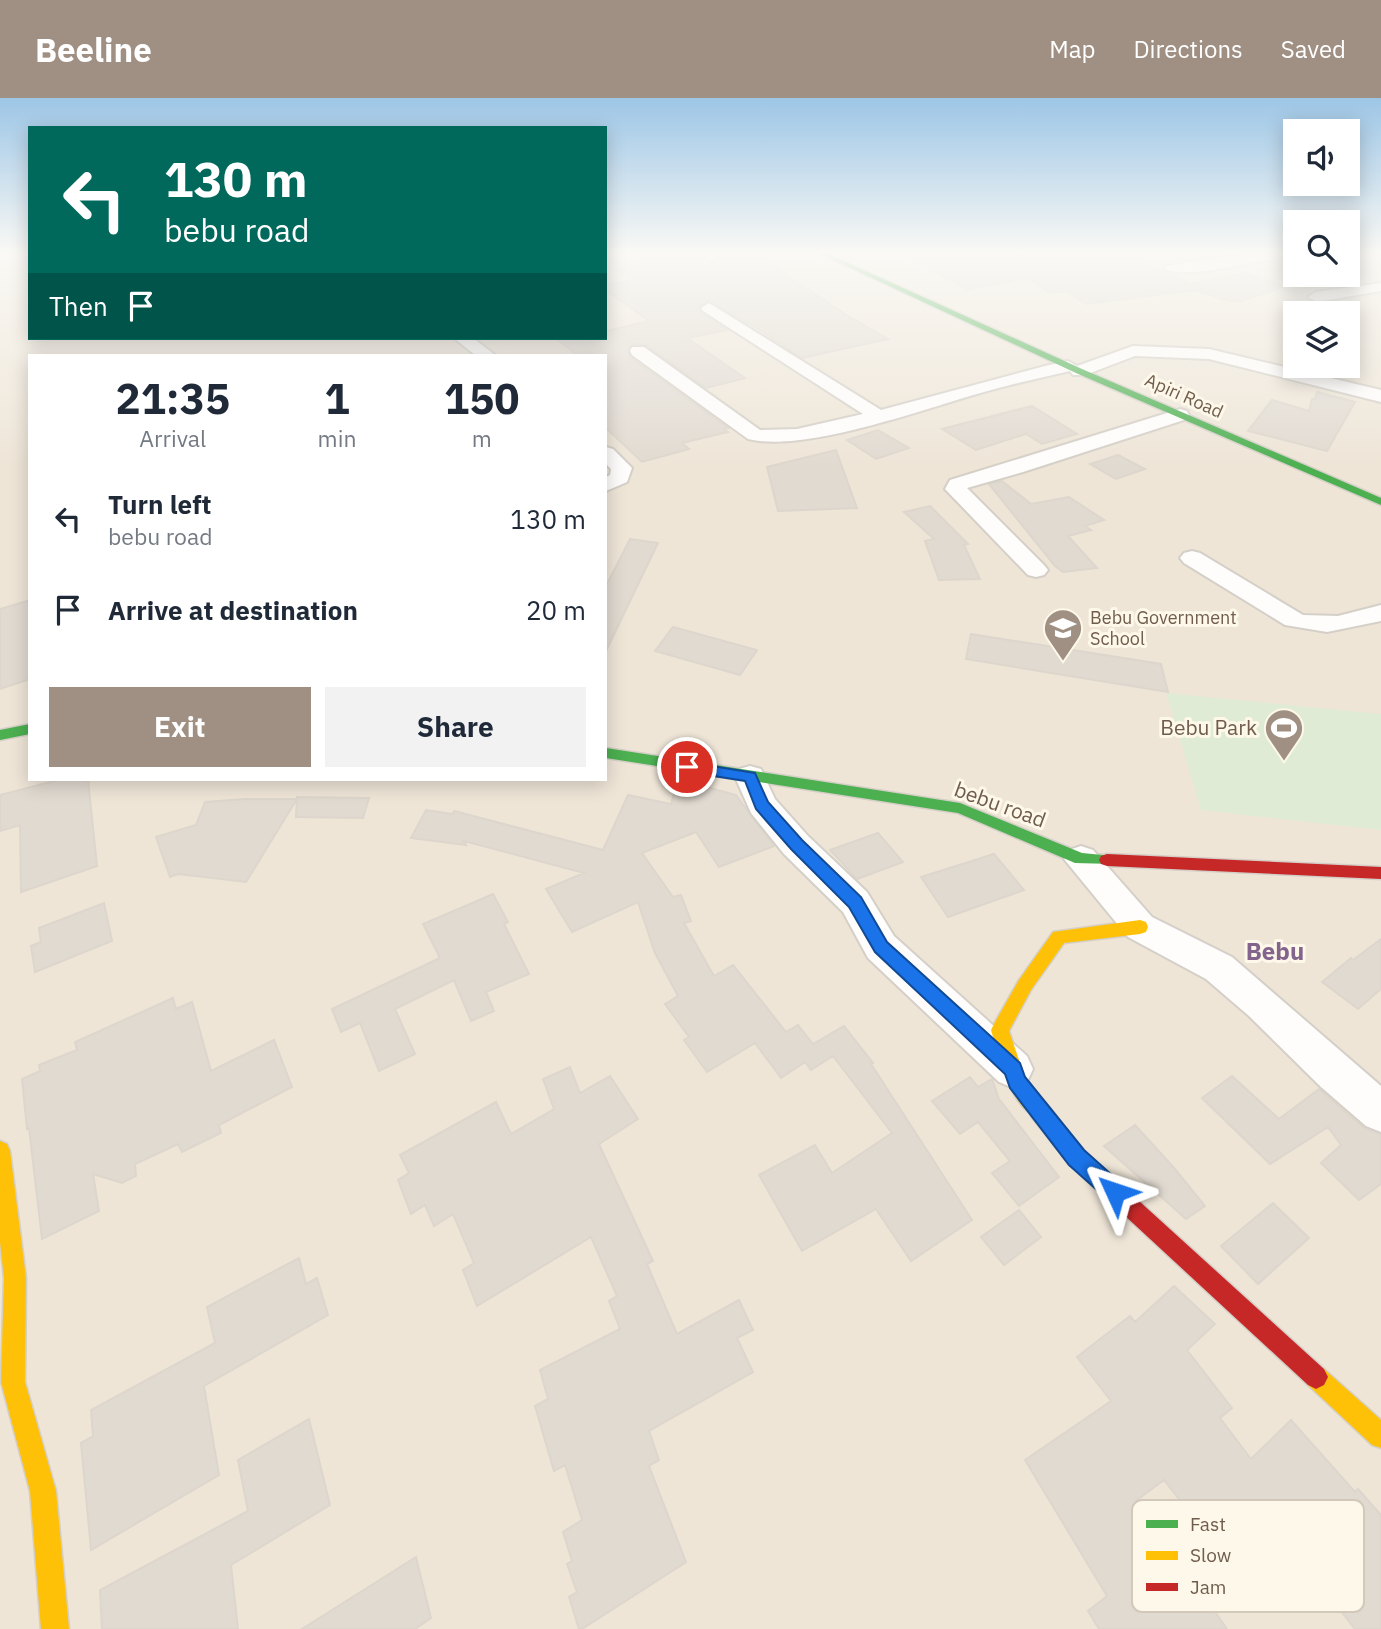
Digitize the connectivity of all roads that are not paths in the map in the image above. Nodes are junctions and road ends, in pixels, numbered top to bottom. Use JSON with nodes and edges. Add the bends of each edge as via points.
{"nodes":[{"id":1,"x":735,"y":324,"type":"edge"},
{"id":2,"x":978,"y":324,"type":"edge"},
{"id":3,"x":465,"y":340,"type":"edge"},
{"id":4,"x":638,"y":351,"type":"dead end"},
{"id":5,"x":485,"y":354,"type":"edge"},
{"id":6,"x":1073,"y":368,"type":"junction"},
{"id":7,"x":1381,"y":396,"type":"edge"},
{"id":8,"x":877,"y":415,"type":"junction"},
{"id":9,"x":1180,"y":415,"type":"junction"},
{"id":10,"x":607,"y":454,"type":"edge"},
{"id":11,"x":607,"y":484,"type":"edge"},
{"id":12,"x":1381,"y":502,"type":"edge"},
{"id":13,"x":1192,"y":558,"type":"dead end"},
{"id":14,"x":1036,"y":570,"type":"dead end"},
{"id":15,"x":1381,"y":613,"type":"edge"},
{"id":16,"x":28,"y":729,"type":"edge"},
{"id":17,"x":0,"y":734,"type":"edge"},
{"id":18,"x":607,"y":753,"type":"edge"},
{"id":19,"x":750,"y":777,"type":"junction"},
{"id":20,"x":1081,"y":859,"type":"junction"},
{"id":21,"x":1381,"y":873,"type":"edge"},
{"id":22,"x":1140,"y":927,"type":"junction"},
{"id":23,"x":1013,"y":1069,"type":"junction"},
{"id":24,"x":1381,"y":1112,"type":"edge"},
{"id":25,"x":0,"y":1151,"type":"edge"},
{"id":26,"x":1381,"y":1436,"type":"edge"},
{"id":27,"x":55,"y":1629,"type":"edge"}],
"edges":[{"from":1,"to":8,"type":"street"},
{"from":2,"to":6,"type":"street","name":"Apiri Road"},
{"from":3,"to":5,"type":"street"},
{"from":4,"to":8,"type":"street","via":[[764,439]]},
{"from":6,"to":7,"type":"street","via":[[1133,351],[1209,354]]},
{"from":6,"to":8,"type":"street"},
{"from":6,"to":9,"type":"street","name":"Apiri Road"},
{"from":9,"to":12,"type":"street","name":"Apiri Road"},
{"from":9,"to":14,"type":"street","via":[[957,484],[956,489]]},
{"from":10,"to":11,"type":"street","via":[[622,468],[620,478]]},
{"from":13,"to":15,"type":"street","via":[[1311,626],[1349,623]]},
{"from":16,"to":17,"type":"street"},
{"from":18,"to":19,"type":"street","name":"bebu road"},
{"from":19,"to":20,"type":"street","name":"bebu road","via":[[960,807]]},
{"from":19,"to":23,"type":"street","via":[[762,805],[855,902],[881,947]]},
{"from":20,"to":21,"type":"street","name":"bebu road"},
{"from":20,"to":22,"type":"street"},
{"from":22,"to":23,"type":"street","via":[[1059,937],[1000,1030]]},
{"from":22,"to":24,"type":"street","via":[[1219,968]]},
{"from":23,"to":26,"type":"street","via":[[1017,1082],[1077,1158]]},
{"from":25,"to":27,"type":"street","via":[[15,1278],[13,1382],[43,1491]]}]}
